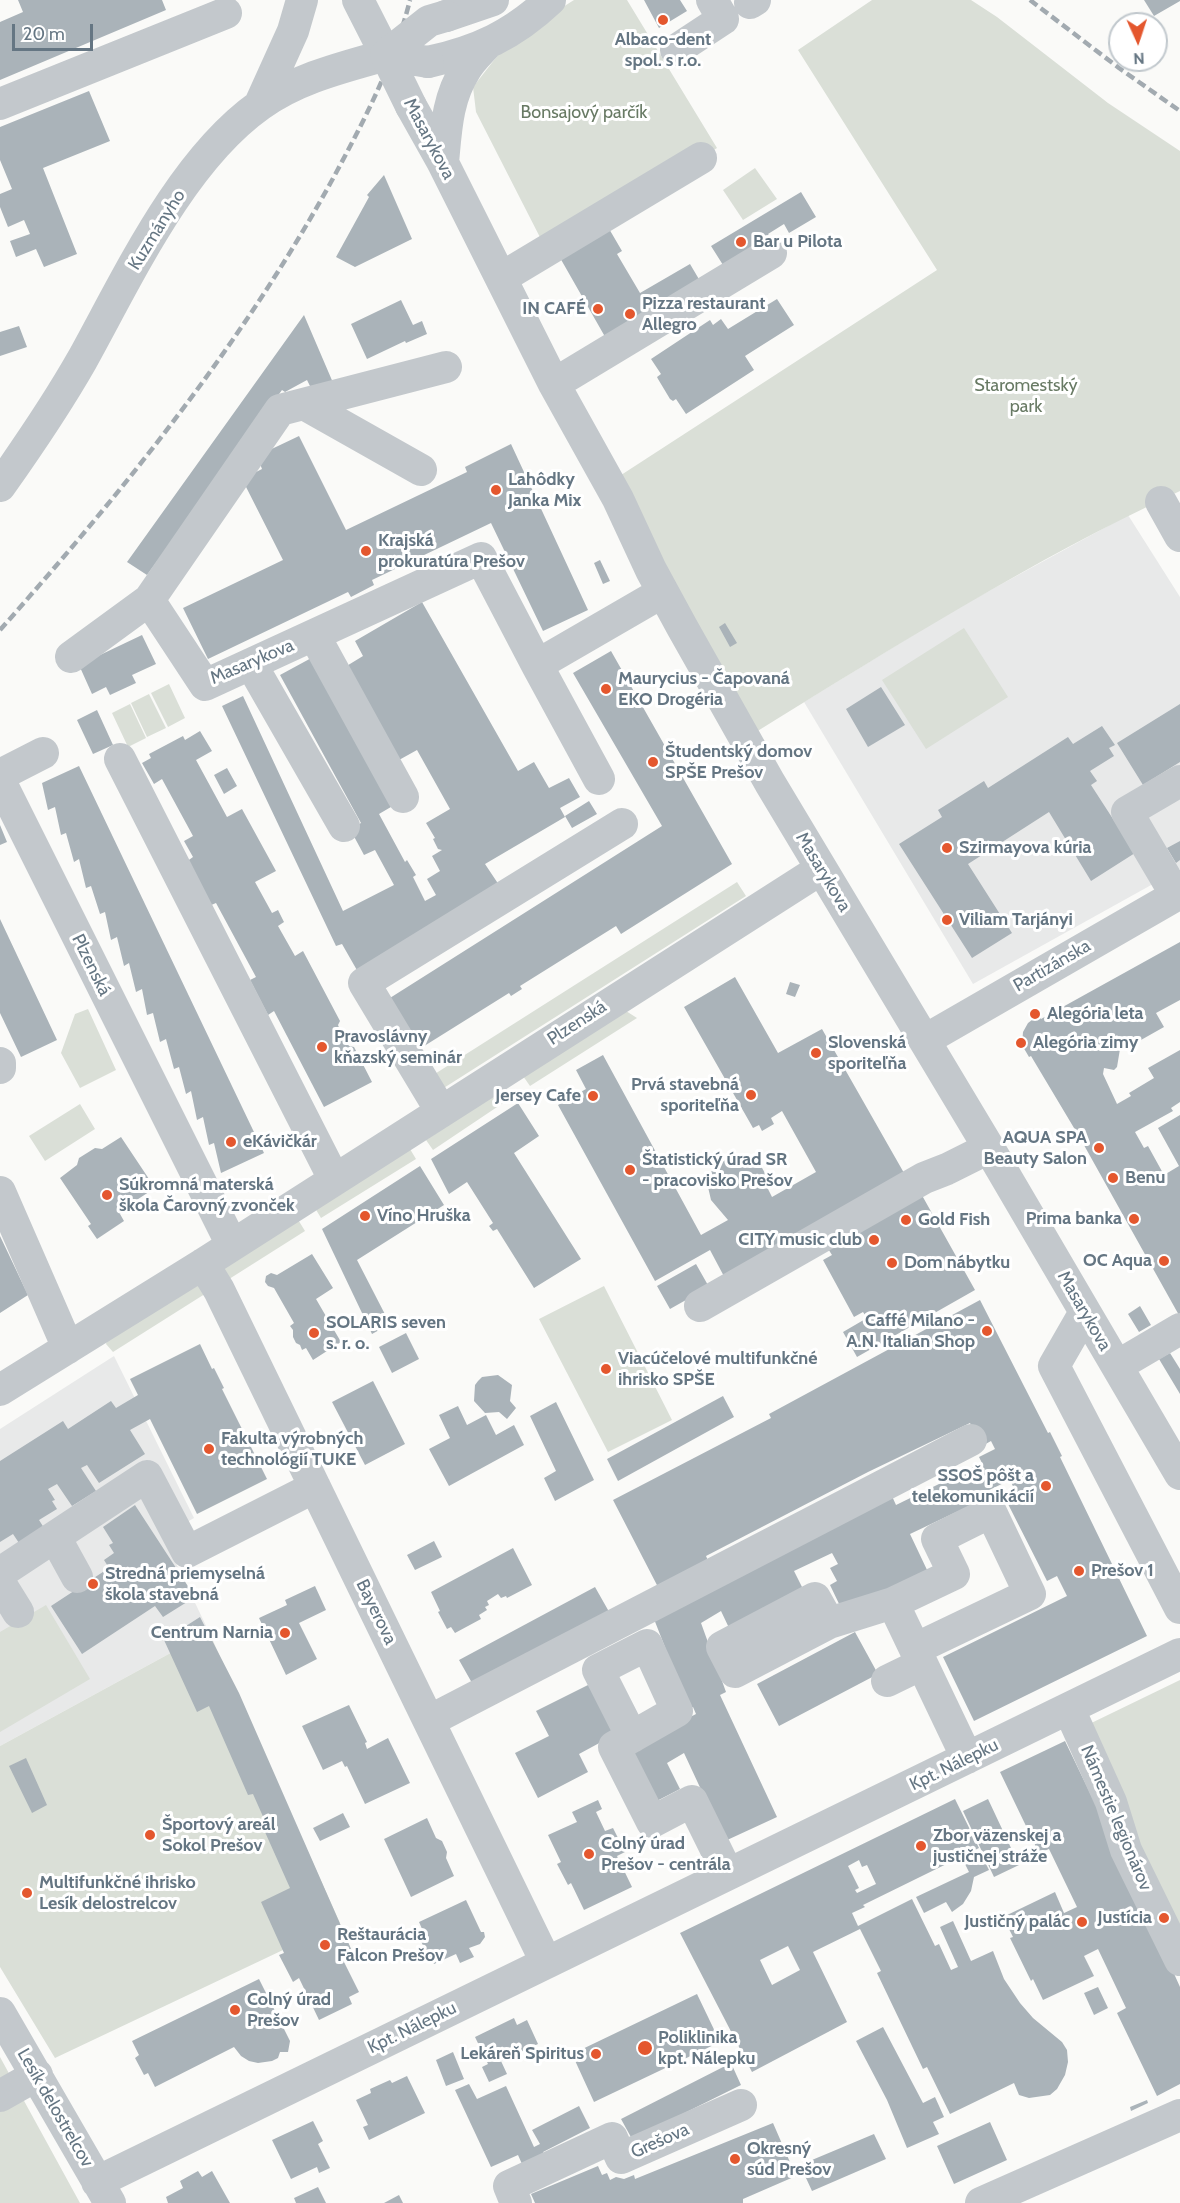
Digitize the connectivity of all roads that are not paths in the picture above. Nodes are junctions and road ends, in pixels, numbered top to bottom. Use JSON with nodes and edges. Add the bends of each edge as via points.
{"nodes":[{"id":1,"x":302,"y":0,"type":"edge"},
{"id":2,"x":358,"y":0,"type":"edge"},
{"id":3,"x":493,"y":0,"type":"edge"},
{"id":4,"x":550,"y":0,"type":"edge"},
{"id":5,"x":712,"y":0,"type":"edge"},
{"id":6,"x":226,"y":13,"type":"dead end"},
{"id":7,"x":487,"y":44,"type":"junction"},
{"id":8,"x":676,"y":50,"type":"dead end"},
{"id":9,"x":386,"y":55,"type":"junction"},
{"id":10,"x":0,"y":104,"type":"edge"},
{"id":11,"x":260,"y":104,"type":"junction"},
{"id":12,"x":701,"y":158,"type":"dead end"},
{"id":13,"x":443,"y":163,"type":"junction"},
{"id":14,"x":771,"y":253,"type":"dead end"},
{"id":15,"x":501,"y":278,"type":"junction"},
{"id":16,"x":446,"y":367,"type":"dead end"},
{"id":17,"x":554,"y":384,"type":"junction"},
{"id":18,"x":304,"y":404,"type":"junction"},
{"id":19,"x":421,"y":470,"type":"dead end"},
{"id":20,"x":0,"y":486,"type":"edge"},
{"id":21,"x":1161,"y":502,"type":"dead end"},
{"id":22,"x":1180,"y":536,"type":"edge"},
{"id":23,"x":663,"y":592,"type":"junction"},
{"id":24,"x":149,"y":600,"type":"junction"},
{"id":25,"x":314,"y":635,"type":"junction"},
{"id":26,"x":71,"y":657,"type":"dead end"},
{"id":27,"x":251,"y":664,"type":"junction"},
{"id":28,"x":537,"y":665,"type":"junction"},
{"id":29,"x":43,"y":753,"type":"dead end"},
{"id":30,"x":120,"y":759,"type":"dead end"},
{"id":31,"x":0,"y":775,"type":"edge"},
{"id":32,"x":599,"y":779,"type":"dead end"},
{"id":33,"x":0,"y":781,"type":"edge"},
{"id":34,"x":1180,"y":781,"type":"edge"},
{"id":35,"x":403,"y":797,"type":"dead end"},
{"id":36,"x":622,"y":824,"type":"dead end"},
{"id":37,"x":344,"y":826,"type":"dead end"},
{"id":38,"x":821,"y":868,"type":"junction"},
{"id":39,"x":1178,"y":894,"type":"edge"},
{"id":40,"x":925,"y":1040,"type":"junction"},
{"id":41,"x":0,"y":1063,"type":"edge"},
{"id":42,"x":0,"y":1068,"type":"edge"},
{"id":43,"x":441,"y":1111,"type":"junction"},
{"id":44,"x":989,"y":1148,"type":"junction"},
{"id":45,"x":334,"y":1179,"type":"junction"},
{"id":46,"x":2,"y":1201,"type":"edge"},
{"id":47,"x":232,"y":1245,"type":"junction"},
{"id":48,"x":203,"y":1264,"type":"junction"},
{"id":49,"x":700,"y":1306,"type":"dead end"},
{"id":50,"x":1085,"y":1312,"type":"junction"},
{"id":51,"x":1180,"y":1329,"type":"edge"},
{"id":52,"x":68,"y":1348,"type":"junction"},
{"id":53,"x":1117,"y":1366,"type":"junction"},
{"id":54,"x":0,"y":1390,"type":"edge"},
{"id":55,"x":971,"y":1440,"type":"dead end"},
{"id":56,"x":1178,"y":1466,"type":"edge"},
{"id":57,"x":315,"y":1487,"type":"junction"},
{"id":58,"x":55,"y":1537,"type":"junction"},
{"id":59,"x":0,"y":1573,"type":"edge"},
{"id":60,"x":77,"y":1576,"type":"dead end"},
{"id":61,"x":0,"y":1583,"type":"edge"},
{"id":62,"x":893,"y":1603,"type":"junction"},
{"id":63,"x":1180,"y":1608,"type":"edge"},
{"id":64,"x":18,"y":1612,"type":"dead end"},
{"id":65,"x":829,"y":1623,"type":"dead end"},
{"id":66,"x":1180,"y":1654,"type":"edge"},
{"id":67,"x":918,"y":1657,"type":"junction"},
{"id":68,"x":887,"y":1681,"type":"dead end"},
{"id":69,"x":1070,"y":1708,"type":"junction"},
{"id":70,"x":429,"y":1721,"type":"junction"},
{"id":71,"x":632,"y":1737,"type":"dead end"},
{"id":72,"x":967,"y":1758,"type":"junction"},
{"id":73,"x":728,"y":1874,"type":"junction"},
{"id":74,"x":1180,"y":1960,"type":"edge"},
{"id":75,"x":546,"y":1962,"type":"junction"},
{"id":76,"x":0,"y":2013,"type":"edge"},
{"id":77,"x":37,"y":2075,"type":"junction"},
{"id":78,"x":0,"y":2096,"type":"edge"},
{"id":79,"x":741,"y":2106,"type":"dead end"},
{"id":80,"x":1180,"y":2115,"type":"edge"},
{"id":81,"x":1045,"y":2175,"type":"junction"},
{"id":82,"x":104,"y":2192,"type":"edge"},
{"id":83,"x":516,"y":2203,"type":"edge"},
{"id":84,"x":981,"y":2203,"type":"edge"},
{"id":85,"x":1020,"y":2203,"type":"edge"}],
"edges":[{"from":1,"to":11,"type":"street","via":[[293,31]]},
{"from":2,"to":9,"type":"street","name":"Masarykova"},
{"from":3,"to":9,"type":"street","bridge":true,"via":[[429,21]]},
{"from":4,"to":7,"type":"street","via":[[518,28]]},
{"from":5,"to":8,"type":"street","via":[[723,19]]},
{"from":6,"to":10,"type":"street"},
{"from":7,"to":9,"type":"street","bridge":true,"via":[[428,62]]},
{"from":7,"to":13,"type":"street","via":[[456,87],[448,114]]},
{"from":9,"to":11,"type":"street","name":"Kuzmányho","via":[[295,85]]},
{"from":9,"to":13,"type":"street","name":"Masarykova","bridge":true},
{"from":11,"to":20,"type":"street","name":"Kuzmányho","via":[[207,156],[177,196],[80,363]]},
{"from":12,"to":15,"type":"street"},
{"from":13,"to":15,"type":"street","name":"Masarykova"},
{"from":14,"to":17,"type":"street"},
{"from":15,"to":17,"type":"street","name":"Masarykova"},
{"from":16,"to":18,"type":"street"},
{"from":17,"to":23,"type":"street","name":"Masarykova","via":[[618,498]]},
{"from":18,"to":19,"type":"street"},
{"from":18,"to":24,"type":"street","via":[[280,410]]},
{"from":21,"to":22,"type":"street"},
{"from":23,"to":28,"type":"street"},
{"from":23,"to":38,"type":"street","name":"Masarykova"},
{"from":24,"to":26,"type":"street"},
{"from":24,"to":27,"type":"street","name":"Masarykova","via":[[206,685]]},
{"from":25,"to":27,"type":"street","name":"Masarykova"},
{"from":25,"to":28,"type":"street","name":"Masarykova","via":[[481,558]]},
{"from":25,"to":35,"type":"street"},
{"from":27,"to":37,"type":"street"},
{"from":28,"to":32,"type":"street"},
{"from":29,"to":31,"type":"street"},
{"from":30,"to":45,"type":"street"},
{"from":33,"to":47,"type":"street","name":"Plzenská"},
{"from":34,"to":39,"type":"street","via":[[1127,812]]},
{"from":36,"to":43,"type":"street","via":[[364,983]]},
{"from":38,"to":40,"type":"street","name":"Masarykova"},
{"from":38,"to":43,"type":"street","name":"Plzenská"},
{"from":39,"to":40,"type":"street","name":"Partizánska"},
{"from":40,"to":44,"type":"street","name":"Masarykova"},
{"from":41,"to":42,"type":"street"},
{"from":43,"to":45,"type":"street","name":"Plzenská"},
{"from":44,"to":49,"type":"street","via":[[924,1178]]},
{"from":44,"to":50,"type":"street","name":"Masarykova"},
{"from":45,"to":47,"type":"street","name":"Plzenská"},
{"from":46,"to":52,"type":"street"},
{"from":47,"to":48,"type":"street","name":"Plzenská"},
{"from":48,"to":52,"type":"street","name":"Plzenská"},
{"from":48,"to":57,"type":"street","name":"Bayerova"},
{"from":50,"to":53,"type":"street","name":"Masarykova"},
{"from":50,"to":63,"type":"street","via":[[1054,1366]]},
{"from":51,"to":53,"type":"street"},
{"from":52,"to":54,"type":"street","name":"Plzenská"},
{"from":53,"to":56,"type":"street","name":"Masarykova"},
{"from":55,"to":70,"type":"street","via":[[919,1458],[764,1537]]},
{"from":57,"to":58,"type":"street","via":[[187,1552],[147,1476]]},
{"from":57,"to":70,"type":"street","name":"Bayerova"},
{"from":58,"to":59,"type":"street"},
{"from":58,"to":60,"type":"street"},
{"from":61,"to":64,"type":"street"},
{"from":62,"to":65,"type":"street"},
{"from":62,"to":67,"type":"street"},
{"from":62,"to":67,"type":"street","via":[[954,1574],[937,1539],[991,1512],[1030,1594]]},
{"from":66,"to":69,"type":"street","name":"Kpt. Nálepku"},
{"from":67,"to":68,"type":"street"},
{"from":67,"to":72,"type":"street"},
{"from":69,"to":72,"type":"street","name":"Kpt. Nálepku"},
{"from":69,"to":74,"type":"street","name":"Námestie legionárov","via":[[1111,1802],[1126,1850]]},
{"from":70,"to":75,"type":"street","name":"Bayerova"},
{"from":71,"to":73,"type":"street","via":[[614,1747],[652,1822],[692,1802]]},
{"from":72,"to":73,"type":"street","name":"Kpt. Nálepku"},
{"from":73,"to":75,"type":"street","name":"Kpt. Nálepku"},
{"from":75,"to":82,"type":"street","name":"Kpt. Nálepku"},
{"from":76,"to":77,"type":"street","name":"Lesík delostrelcov"},
{"from":77,"to":78,"type":"street"},
{"from":77,"to":82,"type":"street","name":"Lesík delostrelcov"},
{"from":79,"to":83,"type":"street","name":"Grešova","via":[[621,2158],[612,2138],[509,2186]]},
{"from":80,"to":81,"type":"street"},
{"from":81,"to":84,"type":"street"},
{"from":81,"to":85,"type":"street"}]}
